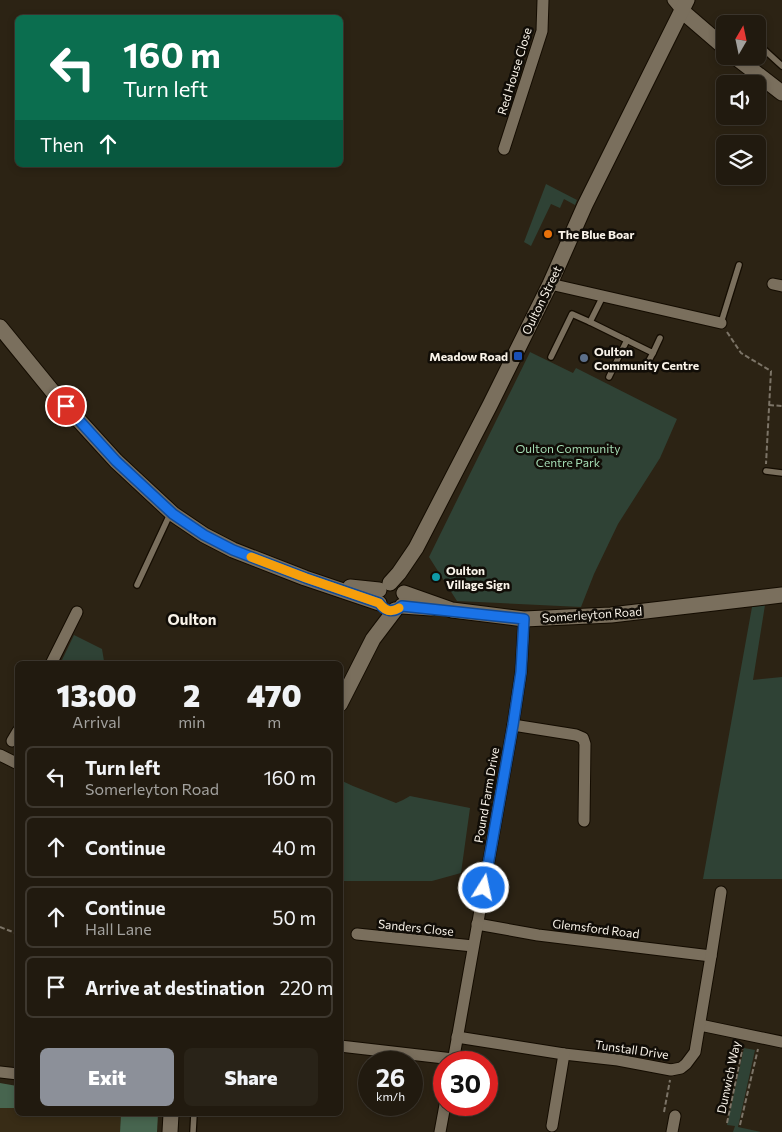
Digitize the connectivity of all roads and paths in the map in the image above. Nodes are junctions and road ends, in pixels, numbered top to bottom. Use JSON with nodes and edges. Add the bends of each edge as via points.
{"nodes":[{"id":1,"x":543,"y":0,"type":"edge"},
{"id":2,"x":681,"y":4,"type":"edge"},
{"id":3,"x":716,"y":39,"type":"edge"},
{"id":4,"x":766,"y":51,"type":"edge"},
{"id":5,"x":749,"y":65,"type":"edge"},
{"id":6,"x":782,"y":66,"type":"edge"},
{"id":7,"x":782,"y":94,"type":"edge"},
{"id":8,"x":504,"y":149,"type":"dead end"},
{"id":9,"x":740,"y":265,"type":"dead end"},
{"id":10,"x":550,"y":284,"type":"junction"},
{"id":11,"x":603,"y":296,"type":"junction"},
{"id":12,"x":590,"y":322,"type":"junction"},
{"id":13,"x":721,"y":322,"type":"junction"},
{"id":14,"x":0,"y":327,"type":"edge"},
{"id":15,"x":660,"y":338,"type":"dead end"},
{"id":16,"x":627,"y":340,"type":"junction"},
{"id":17,"x":653,"y":353,"type":"junction"},
{"id":18,"x":551,"y":357,"type":"dead end"},
{"id":19,"x":646,"y":366,"type":"dead end"},
{"id":20,"x":609,"y":378,"type":"dead end"},
{"id":21,"x":769,"y":405,"type":"junction"},
{"id":22,"x":782,"y":406,"type":"edge"},
{"id":23,"x":766,"y":472,"type":"joint"},
{"id":24,"x":782,"y":473,"type":"edge"},
{"id":25,"x":171,"y":512,"type":"junction"},
{"id":26,"x":137,"y":585,"type":"dead end"},
{"id":27,"x":782,"y":595,"type":"edge"},
{"id":28,"x":391,"y":597,"type":"junction"},
{"id":29,"x":77,"y":612,"type":"dead end"},
{"id":30,"x":524,"y":619,"type":"junction"},
{"id":31,"x":52,"y":661,"type":"edge"},
{"id":32,"x":343,"y":698,"type":"edge"},
{"id":33,"x":513,"y":725,"type":"junction"},
{"id":34,"x":0,"y":755,"type":"edge"},
{"id":35,"x":15,"y":762,"type":"edge"},
{"id":36,"x":584,"y":821,"type":"dead end"},
{"id":37,"x":721,"y":892,"type":"dead end"},
{"id":38,"x":477,"y":924,"type":"junction"},
{"id":39,"x":0,"y":927,"type":"edge"},
{"id":40,"x":15,"y":933,"type":"edge"},
{"id":41,"x":357,"y":934,"type":"dead end"},
{"id":42,"x":473,"y":946,"type":"junction"},
{"id":43,"x":711,"y":956,"type":"junction"},
{"id":44,"x":700,"y":1025,"type":"junction"},
{"id":45,"x":746,"y":1034,"type":"junction"},
{"id":46,"x":457,"y":1037,"type":"junction"},
{"id":47,"x":761,"y":1037,"type":"junction"},
{"id":48,"x":782,"y":1042,"type":"edge"},
{"id":49,"x":343,"y":1046,"type":"edge"},
{"id":50,"x":455,"y":1051,"type":"edge"},
{"id":51,"x":564,"y":1054,"type":"junction"},
{"id":52,"x":433,"y":1058,"type":"edge"},
{"id":53,"x":671,"y":1070,"type":"junction"},
{"id":54,"x":0,"y":1072,"type":"edge"},
{"id":55,"x":15,"y":1074,"type":"edge"},
{"id":56,"x":171,"y":1116,"type":"edge"},
{"id":57,"x":194,"y":1116,"type":"edge"},
{"id":58,"x":443,"y":1116,"type":"edge"},
{"id":59,"x":674,"y":1118,"type":"joint"},
{"id":60,"x":727,"y":1123,"type":"dead end"},
{"id":61,"x":740,"y":1125,"type":"dead end"},
{"id":62,"x":552,"y":1126,"type":"dead end"},
{"id":63,"x":170,"y":1132,"type":"edge"},
{"id":64,"x":193,"y":1132,"type":"edge"},
{"id":65,"x":440,"y":1132,"type":"edge"},
{"id":66,"x":672,"y":1132,"type":"edge"}],
"edges":[{"from":1,"to":8,"type":"street","name":"Red House Close","via":[[542,31]]},
{"from":2,"to":3,"type":"main road"},
{"from":2,"to":10,"type":"main road","name":"Oulton Street"},
{"from":4,"to":6,"type":"lane"},
{"from":5,"to":7,"type":"main road"},
{"from":9,"to":13,"type":"lane"},
{"from":10,"to":11,"type":"street"},
{"from":10,"to":28,"type":"main road","name":"Oulton Street"},
{"from":11,"to":12,"type":"lane"},
{"from":11,"to":13,"type":"street"},
{"from":12,"to":16,"type":"lane"},
{"from":12,"to":18,"type":"lane","via":[[572,314]]},
{"from":13,"to":21,"type":"path","via":[[741,353],[771,371]]},
{"from":14,"to":25,"type":"main road","name":"Somerleyton Road","via":[[116,461]]},
{"from":15,"to":17,"type":"lane"},
{"from":16,"to":17,"type":"lane"},
{"from":16,"to":20,"type":"lane"},
{"from":17,"to":19,"type":"lane"},
{"from":21,"to":22,"type":"path"},
{"from":21,"to":23,"type":"path"},
{"from":23,"to":24,"type":"lane"},
{"from":25,"to":26,"type":"lane"},
{"from":25,"to":28,"type":"main road","name":"Somerleyton Road","via":[[233,550],[324,584]]},
{"from":27,"to":30,"type":"main road","name":"Somerleyton Road","via":[[611,615]]},
{"from":28,"to":30,"type":"main road","name":"Somerleyton Road","via":[[452,610]]},
{"from":28,"to":32,"type":"main road","name":"Oulton Street"},
{"from":29,"to":31,"type":"street"},
{"from":30,"to":33,"type":"street","name":"Pound Farm Drive"},
{"from":33,"to":36,"type":"street","via":[[583,738]]},
{"from":33,"to":38,"type":"street","name":"Pound Farm Drive"},
{"from":34,"to":35,"type":"street"},
{"from":37,"to":43,"type":"street","name":"Tunstall Drive"},
{"from":38,"to":42,"type":"street","name":"Pound Farm Drive"},
{"from":38,"to":43,"type":"street","name":"Glemsford Road","via":[[538,935]]},
{"from":39,"to":40,"type":"path"},
{"from":41,"to":42,"type":"street","name":"Sanders Close"},
{"from":42,"to":46,"type":"street","name":"Pound Farm Drive"},
{"from":43,"to":44,"type":"street","name":"Tunstall Drive"},
{"from":44,"to":45,"type":"street"},
{"from":44,"to":53,"type":"street","name":"Tunstall Drive","via":[[695,1052],[690,1060],[681,1068]]},
{"from":45,"to":47,"type":"street"},
{"from":45,"to":60,"type":"path","name":"Dunwich Way"},
{"from":46,"to":50,"type":"street","name":"Pound Farm Drive"},
{"from":46,"to":51,"type":"street","name":"Tunstall Drive"},
{"from":47,"to":48,"type":"street"},
{"from":47,"to":61,"type":"path","name":"Dunwich Way"},
{"from":49,"to":52,"type":"street"},
{"from":51,"to":53,"type":"street","name":"Tunstall Drive"},
{"from":51,"to":62,"type":"street"},
{"from":53,"to":59,"type":"path","via":[[663,1118]]},
{"from":54,"to":55,"type":"street"},
{"from":56,"to":63,"type":"main road"},
{"from":57,"to":64,"type":"lane"},
{"from":58,"to":65,"type":"street"},
{"from":59,"to":66,"type":"street"}]}
